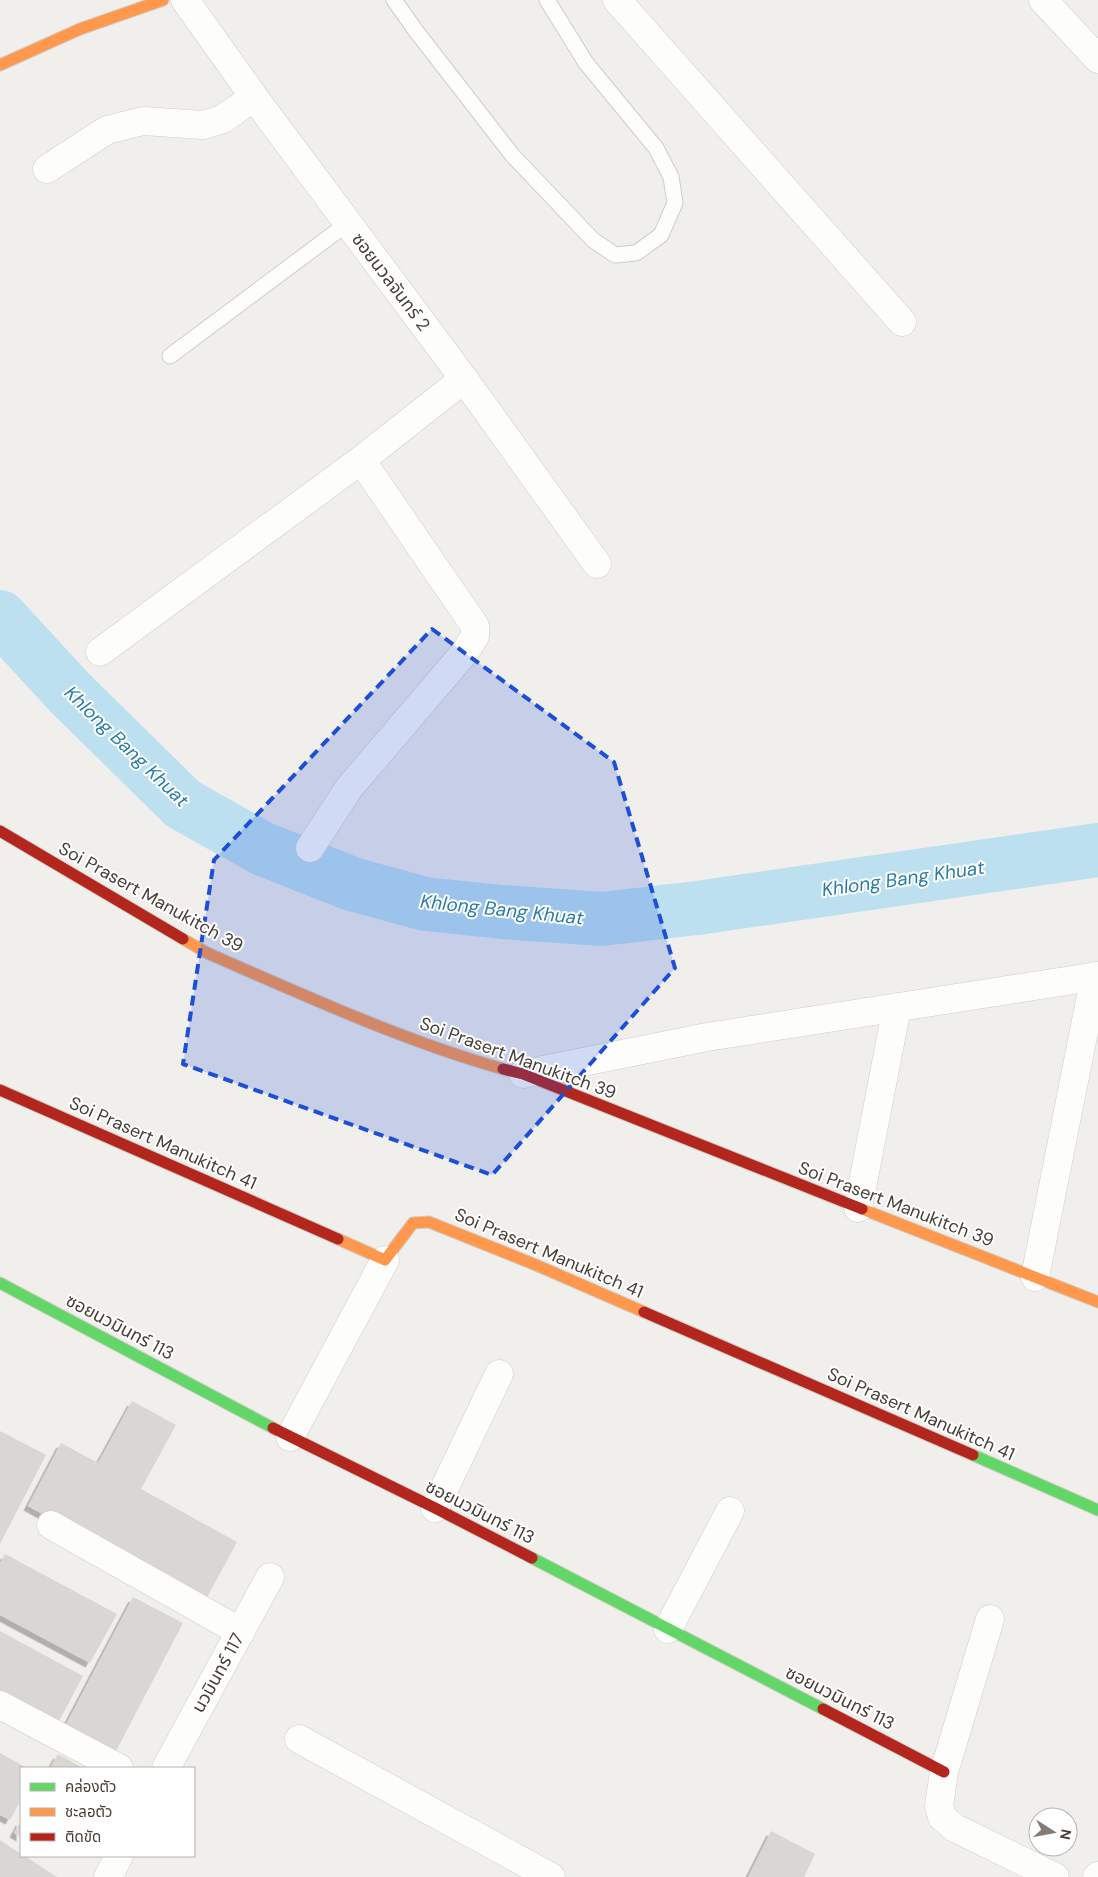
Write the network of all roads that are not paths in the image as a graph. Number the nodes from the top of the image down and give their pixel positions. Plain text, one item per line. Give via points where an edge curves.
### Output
1 (164, 0) edge
2 (185, 0) edge
3 (394, 0) edge
4 (547, 0) edge
5 (617, 0) edge
6 (1043, 0) edge
7 (1098, 60) edge
8 (0, 65) edge
9 (254, 97) junction
10 (47, 169) dead end
11 (348, 223) junction
12 (902, 322) dead end
13 (170, 356) dead end
14 (464, 379) junction
15 (361, 460) junction
16 (597, 564) dead end
17 (100, 652) dead end
18 (0, 831) edge
19 (310, 848) dead end
20 (1096, 976) edge
21 (897, 1007) junction
22 (523, 1074) junction
23 (0, 1090) edge
24 (858, 1208) junction
25 (385, 1260) junction
26 (1035, 1277) junction
27 (0, 1283) edge
28 (1098, 1302) edge
29 (499, 1374) dead end
30 (290, 1437) junction
31 (435, 1508) junction
32 (1098, 1510) edge
33 (730, 1511) dead end
34 (51, 1525) dead end
35 (270, 1577) dead end
36 (990, 1619) dead end
37 (668, 1629) junction
38 (241, 1632) junction
39 (0, 1705) edge
40 (299, 1739) dead end
41 (117, 1767) edge
42 (167, 1767) edge
43 (944, 1772) junction
44 (118, 1857) edge
45 (515, 1868) edge
46 (108, 1877) edge
47 (551, 1877) edge
48 (1055, 1877) edge

1 - 8 street via 120,13
2 - 9 street, ซอยนวลจันทร์ 2
3 - 4 lane via 514,156 593,240 615,254 636,253 661,235 675,203 671,177 656,148 586,63
5 - 12 street
6 - 7 street
9 - 10 street via 223,119 203,125 143,121 107,130
9 - 11 street, ซอยนวลจันทร์ 2
11 - 13 lane
11 - 14 street, ซอยนวลจันทร์ 2
14 - 15 street
14 - 16 street, ซอยนวลจันทร์ 2
15 - 17 street
15 - 19 street via 475,626 475,636 465,652 349,788
18 - 22 street, Soi Prasert Manukitch 39 via 207,954 371,1024 462,1057
20 - 21 street
20 - 26 street
21 - 22 street via 707,1037
21 - 24 street
22 - 24 street, Soi Prasert Manukitch 39
23 - 25 street, Soi Prasert Manukitch 41
24 - 26 street, Soi Prasert Manukitch 39
25 - 30 street
25 - 32 street, Soi Prasert Manukitch 41 via 413,1223 429,1222 444,1227
26 - 28 street, Soi Prasert Manukitch 39
27 - 30 street, ซอยนวมินทร์ 113
29 - 31 street
30 - 31 street, ซอยนวมินทร์ 113
31 - 37 street, ซอยนวมินทร์ 113
33 - 37 street
34 - 38 street
35 - 38 street, นวมินทร์ 117
36 - 43 street
37 - 43 street, ซอยนวมินทร์ 113
38 - 42 street, นวมินทร์ 117
39 - 41 street
40 - 45 street
43 - 48 street via 939,1806 942,1817 955,1828
44 - 46 street
45 - 47 street

